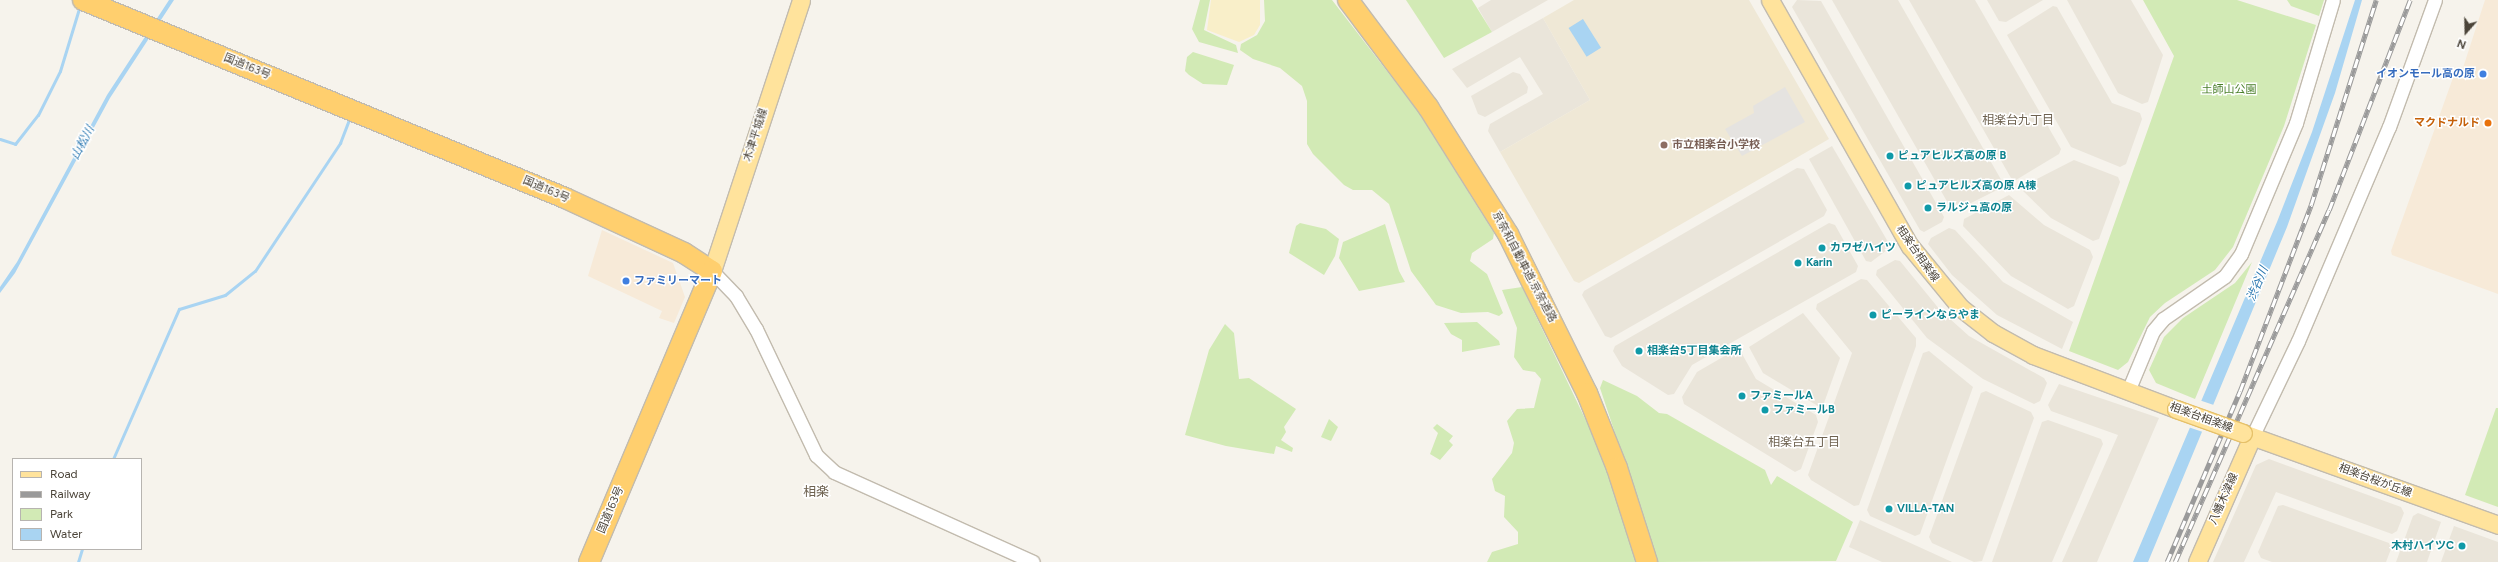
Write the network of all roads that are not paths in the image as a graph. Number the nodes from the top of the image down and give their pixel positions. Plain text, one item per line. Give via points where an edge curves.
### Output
1 (83, 0) edge
2 (801, 0) edge
3 (1348, 0) edge
4 (1770, 0) edge
5 (2333, 0) edge
6 (2435, 0) edge
7 (712, 270) junction
8 (2128, 391) junction
9 (2248, 435) junction
10 (2498, 524) edge
11 (589, 562) edge
12 (1033, 562) edge
13 (1647, 562) edge
14 (2197, 562) edge

1 - 7 highway, 国道163号 via 565,198 684,253
2 - 7 main road, 木津平城線
3 - 13 highway, 京奈和自動車道;京奈道路 via 1428,107 1508,234 1587,392 1617,468
4 - 8 main road, 相楽台相楽線 via 1884,204 1933,279 1961,308 2008,342 2058,367
5 - 8 street via 2296,123 2241,254 2225,276 2163,319 2153,330
6 - 9 street via 2388,127 2298,341
7 - 11 highway, 国道163号
7 - 12 street via 736,296 756,329 816,455 834,472
8 - 9 main road, 相楽台相楽線, bridge
9 - 10 main road, 相楽台桜が丘線
9 - 14 main road, 八幡木津線

